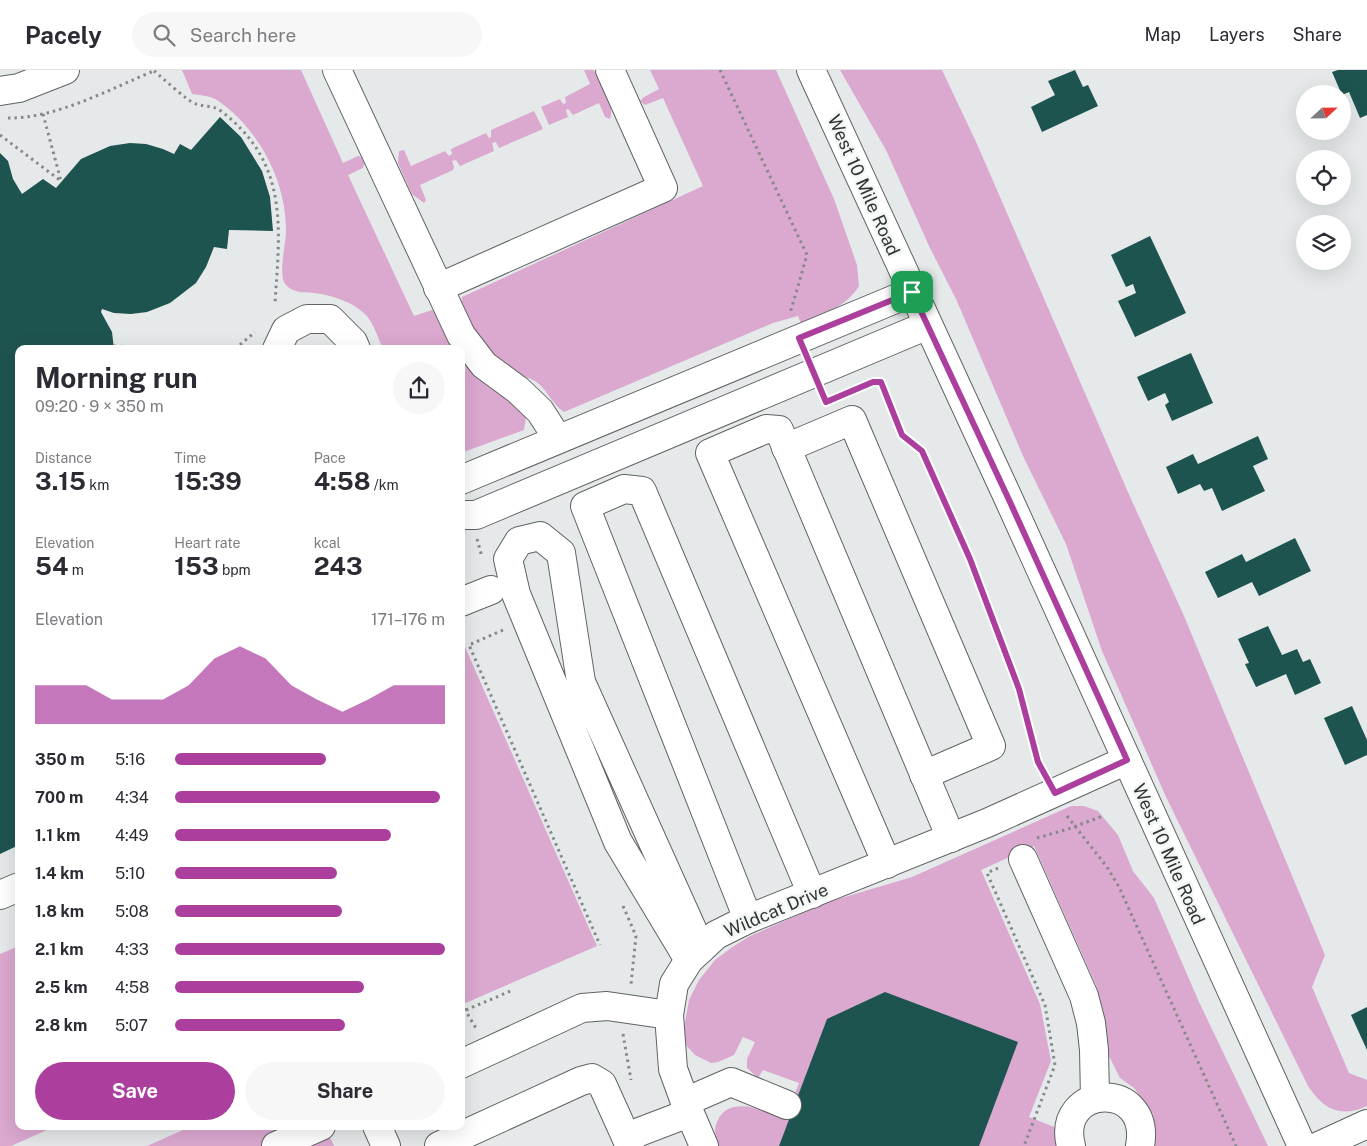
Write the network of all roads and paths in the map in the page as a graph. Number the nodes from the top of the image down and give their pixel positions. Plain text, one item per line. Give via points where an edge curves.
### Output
1 (65, 70) edge
2 (155, 70) edge
3 (337, 70) edge
4 (610, 70) edge
5 (720, 70) edge
6 (811, 70) edge
7 (0, 91) edge
8 (43, 114) junction
9 (0, 118) edge
10 (0, 135) edge
11 (438, 288) junction
12 (912, 292) junction
13 (275, 303) dead end
14 (928, 325) junction
15 (799, 338) junction
16 (279, 345) edge
17 (354, 345) edge
18 (842, 396) dead end
19 (558, 439) junction
20 (786, 448) junction
21 (465, 478) edge
22 (469, 524) edge
23 (491, 590) junction
24 (465, 600) edge
25 (1127, 760) junction
26 (924, 774) junction
27 (1055, 793) junction
28 (1103, 816) dead end
29 (1076, 826) junction
30 (951, 838) junction
31 (1011, 858) junction
32 (887, 864) junction
33 (15, 889) edge
34 (812, 894) junction
35 (0, 895) edge
36 (621, 900) dead end
37 (748, 919) junction
38 (600, 945) dead end
39 (695, 955) junction
40 (513, 990) dead end
41 (626, 1009) junction
42 (466, 1010) dead end
43 (669, 1016) junction
44 (465, 1062) edge
45 (632, 1086) dead end
46 (1095, 1098) junction
47 (787, 1105) dead end
48 (687, 1108) junction
49 (1367, 1124) edge
50 (312, 1130) edge
51 (379, 1130) edge
52 (628, 1142) edge
53 (276, 1146) edge
54 (386, 1146) edge
55 (439, 1146) edge
56 (704, 1146) edge
57 (1024, 1146) edge
58 (1071, 1146) edge
59 (1140, 1146) edge
60 (1236, 1146) edge
61 (1302, 1146) edge
62 (1319, 1146) edge

1 - 7 main road via 19,88
2 - 8 path
2 - 13 path via 196,104 214,107 224,114 260,154 279,215
3 - 11 main road
4 - 11 main road via 663,188
5 - 15 path via 807,256 791,310
6 - 12 main road, West 10 Mile Road
8 - 9 path
8 - 10 path via 61,181
11 - 19 main road via 461,335 484,365 540,411
12 - 14 main road, West 10 Mile Road
12 - 15 main road
14 - 22 main road via 476,515
14 - 25 main road, West 10 Mile Road
15 - 19 main road
16 - 17 main road via 286,330 307,319 322,319 330,320
18 - 27 path via 873,382 881,382 902,435 922,451 973,568 1019,689 1038,762
19 - 21 main road
20 - 26 main road
20 - 26 main road via 852,420 980,719 991,746
20 - 32 main road via 779,430 766,429 710,453
22 - 23 path
23 - 24 main road
23 - 38 path via 506,629 469,646
25 - 27 main road, Wildcat Drive
25 - 61 main road, West 10 Mile Road
26 - 30 main road
27 - 29 path
27 - 30 main road, Wildcat Drive
28 - 29 path
29 - 31 path
29 - 60 path via 1119,887
30 - 32 main road, Wildcat Drive
31 - 46 main road via 1084,996 1094,1050
31 - 57 path via 987,873 1045,1005 1055,1064
32 - 34 main road, Wildcat Drive
33 - 35 main road
34 - 37 main road, Wildcat Drive
34 - 37 main road via 642,491 624,489 585,506
36 - 41 path via 636,936
37 - 39 main road, Wildcat Drive via 716,936
39 - 39 main road via 581,682 561,553 540,536 519,542 508,559 520,603 618,842
39 - 43 main road, Wildcat Drive via 674,984
40 - 42 path
41 - 43 main road
41 - 44 main road via 607,1006 582,1008
41 - 45 path via 622,1022
43 - 48 main road, Wildcat Drive via 674,1069
46 - 58 main road via 1075,1113 1070,1124
46 - 59 main road via 1118,1099 1136,1112 1141,1123
47 - 48 main road via 731,1082
48 - 52 main road
48 - 56 main road, Wildcat Drive
49 - 62 main road
50 - 53 main road
51 - 54 main road
52 - 55 main road via 602,1084 592,1078

